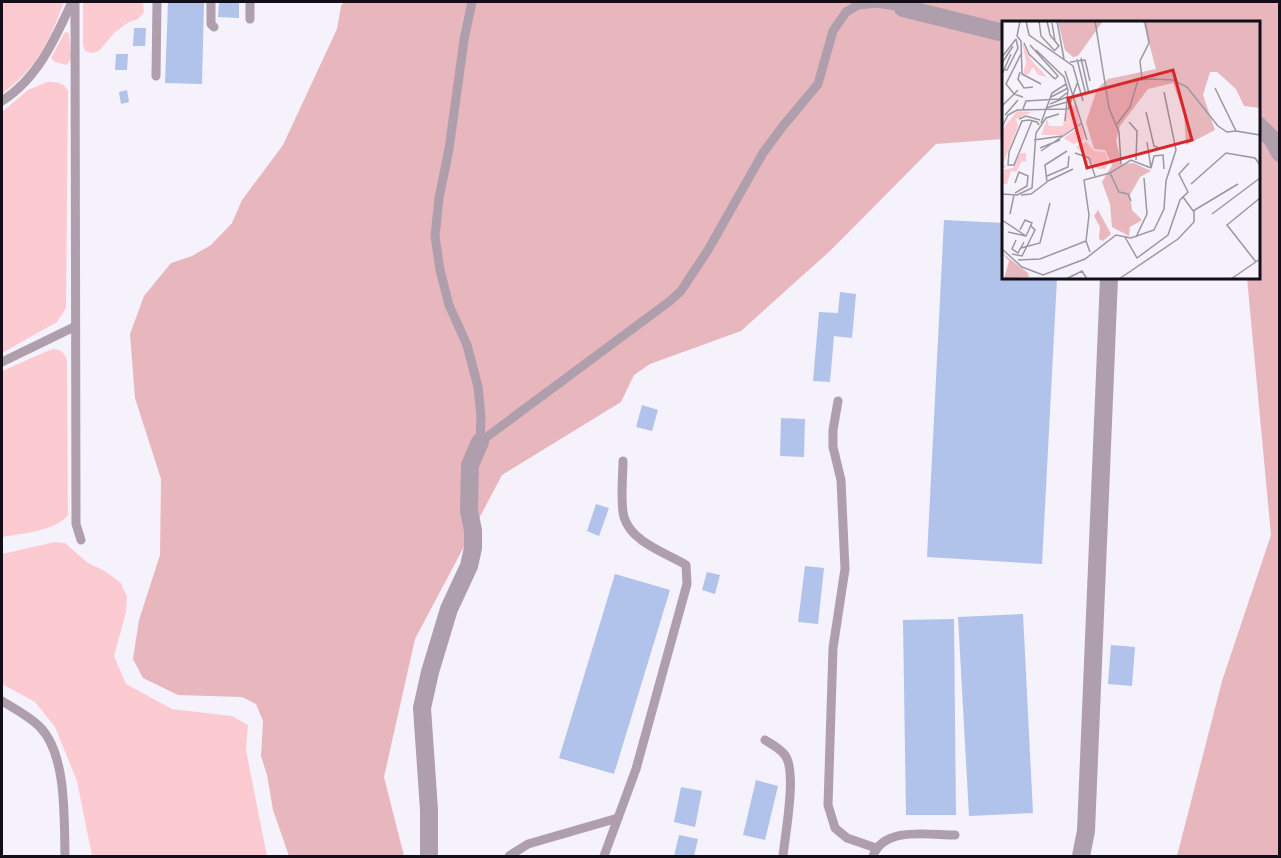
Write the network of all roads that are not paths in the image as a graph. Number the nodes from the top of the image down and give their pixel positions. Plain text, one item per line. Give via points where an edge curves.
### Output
1 (74, 2) edge
2 (157, 2) edge
3 (212, 2) edge
4 (250, 2) edge
5 (472, 2) edge
6 (903, 5) edge
7 (250, 19) dead end
8 (214, 27) dead end
9 (1002, 32) edge
10 (156, 76) dead end
11 (2, 101) edge
12 (1260, 127) edge
13 (1280, 153) edge
14 (1108, 279) edge
15 (74, 327) junction
16 (2, 362) edge
17 (838, 401) dead end
18 (480, 442) junction
19 (622, 461) dead end
20 (81, 540) dead end
21 (2, 701) edge
22 (765, 740) dead end
23 (618, 818) junction
24 (955, 835) dead end
25 (874, 852) edge
26 (65, 856) edge
27 (429, 856) edge
28 (509, 856) edge
29 (604, 856) edge
30 (783, 856) edge
31 (1081, 856) edge

1 - 11 lane via 43,60
1 - 15 lane
2 - 10 lane
3 - 8 lane
4 - 7 lane
5 - 18 lane via 435,236 449,305 478,387
6 - 9 street
6 - 18 lane via 858,5 846,12 833,31 818,84 763,153 681,291
12 - 13 street
14 - 31 street via 1086,831
15 - 16 lane
15 - 20 lane via 76,524
17 - 25 lane via 832,447 841,480 845,569 832,648 828,805 835,828
18 - 27 street via 470,465 473,539 469,566 443,629 422,708
19 - 23 lane via 624,516 629,528 643,541 686,565 687,584 636,769
21 - 26 lane via 24,713 53,744 63,798
22 - 30 lane via 788,759 792,781
23 - 28 lane via 528,844
23 - 29 lane
24 - 25 lane via 908,834 890,838

